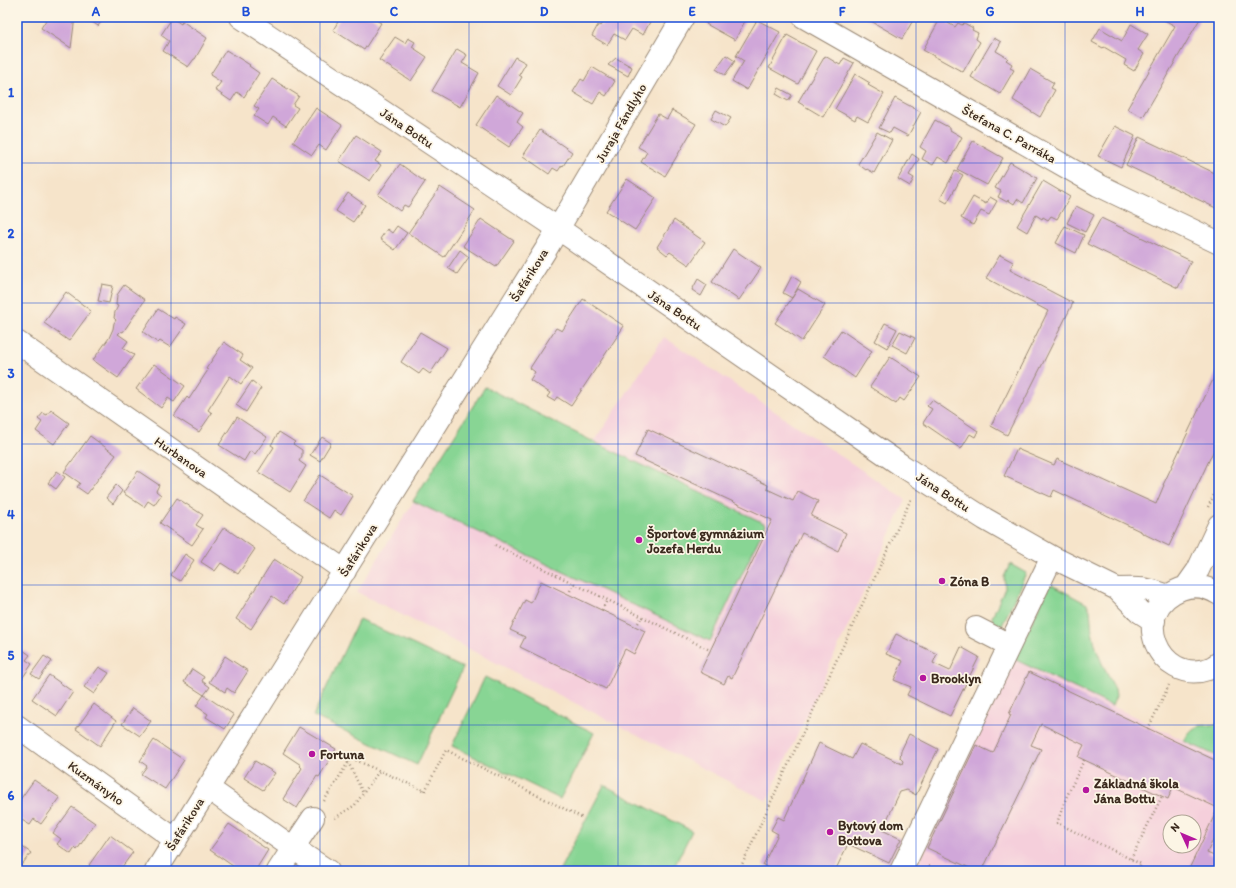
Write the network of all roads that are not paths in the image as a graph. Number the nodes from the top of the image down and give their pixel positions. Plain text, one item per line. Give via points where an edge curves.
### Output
1 (241, 17) edge
2 (684, 17) edge
3 (804, 17) edge
4 (559, 229) junction
5 (1219, 243) edge
6 (17, 342) edge
7 (1219, 525) edge
8 (1052, 557) junction
9 (344, 571) junction
10 (1117, 589) junction
11 (1177, 591) junction
12 (1219, 594) edge
13 (1154, 621) junction
14 (976, 628) dead end
15 (1009, 645) junction
16 (1219, 663) edge
17 (17, 726) edge
18 (208, 788) junction
19 (314, 818) road end
20 (176, 840) junction
21 (293, 848) junction
22 (156, 871) edge
23 (278, 871) edge
24 (328, 871) edge
25 (901, 871) edge

1 - 4 street, Jána Bottu
2 - 4 street, Juraja Fándlyho
3 - 5 street, Štefana C. Parráka via 1098,185
4 - 8 street, Jána Bottu via 901,465 985,519
4 - 9 street, Šafárikova
6 - 9 street, Hurbanova
7 - 11 street via 1198,570
8 - 10 street, Jána Bottu
8 - 15 street
9 - 18 street, Šafárikova
10 - 11 street, Jána Bottu
10 - 13 street, Jána Bottu via 1140,612
11 - 12 street, Jána Bottu via 1200,586
11 - 13 street via 1163,601
13 - 16 street via 1153,639 1168,661 1179,668 1194,671 1208,669
14 - 15 street
15 - 25 street
17 - 20 street, Kuzmányho
18 - 20 street, Šafárikova
18 - 21 street via 261,821
19 - 21 street
20 - 22 street, Šafárikova
21 - 23 street
21 - 24 street

